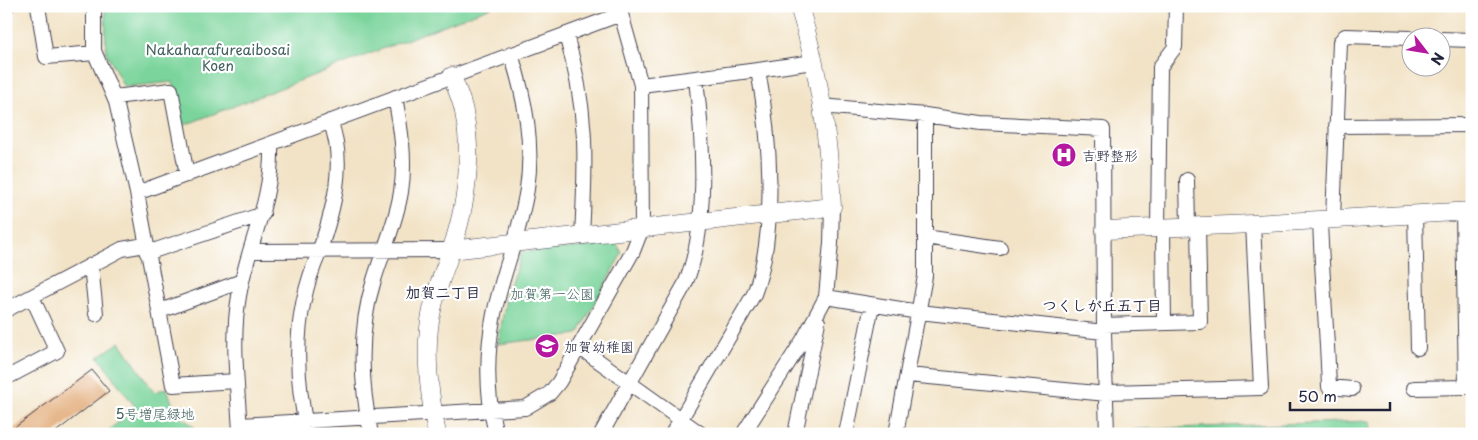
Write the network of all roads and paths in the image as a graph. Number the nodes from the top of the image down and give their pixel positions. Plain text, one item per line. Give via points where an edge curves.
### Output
1 (38, 6) edge
2 (94, 6) edge
3 (799, 6) edge
4 (1176, 6) edge
5 (566, 34) junction
6 (1400, 38) edge
7 (1450, 39) edge
8 (1472, 40) edge
9 (95, 53) junction
10 (511, 54) junction
11 (813, 62) junction
12 (758, 70) junction
13 (452, 76) junction
14 (696, 79) junction
15 (641, 85) junction
16 (115, 97) junction
17 (395, 98) junction
18 (821, 106) junction
19 (926, 115) junction
20 (330, 121) junction
21 (1472, 125) edge
22 (1336, 126) junction
23 (271, 144) junction
24 (187, 175) junction
25 (1187, 180) dead end
26 (137, 193) junction
27 (832, 207) junction
28 (1467, 211) edge
29 (263, 214) junction
30 (1415, 214) junction
31 (768, 215) junction
32 (1327, 220) junction
33 (700, 224) junction
34 (1253, 224) junction
35 (1193, 226) junction
36 (1161, 227) junction
37 (642, 228) junction
38 (1105, 230) junction
39 (582, 236) junction
40 (925, 237) junction
41 (516, 242) junction
42 (1000, 248) dead end
43 (146, 249) junction
44 (451, 250) junction
45 (251, 251) junction
46 (384, 251) junction
47 (319, 252) junction
48 (91, 265) junction
49 (242, 281) junction
50 (32, 297) junction
51 (826, 297) junction
52 (872, 305) junction
53 (6, 310) edge
54 (160, 311) junction
55 (820, 311) junction
56 (919, 312) junction
57 (96, 314) dead end
58 (1164, 323) junction
59 (1104, 329) junction
60 (580, 347) junction
61 (1418, 348) dead end
62 (908, 375) junction
63 (6, 378) edge
64 (236, 381) junction
65 (630, 382) junction
66 (1414, 388) dead end
67 (1352, 389) dead end
68 (1107, 393) junction
69 (490, 411) junction
70 (433, 415) junction
71 (368, 417) junction
72 (680, 419) junction
73 (306, 428) edge
74 (240, 429) edge
75 (371, 434) edge
76 (437, 434) edge
77 (496, 434) edge
78 (601, 434) edge
79 (672, 434) edge
80 (701, 434) edge
81 (743, 434) edge
82 (795, 434) edge
83 (846, 434) edge
84 (896, 434) edge
85 (1107, 434) edge

1 - 9 street via 46,56
2 - 9 street
3 - 11 street
4 - 36 street via 1175,47 1160,68
5 - 10 street
5 - 15 street via 621,14
5 - 39 street via 584,118
6 - 22 street via 1345,36 1340,42
7 - 8 street
9 - 16 street
10 - 13 street
10 - 41 street via 524,100 529,163
11 - 12 street
11 - 18 street
12 - 14 street
12 - 31 street via 769,139
13 - 17 street
13 - 44 street via 464,111 468,162 464,201
14 - 15 street
14 - 33 street via 701,143
15 - 37 street
16 - 24 street via 171,90
16 - 26 street
17 - 20 street
17 - 46 street via 401,128 401,191
18 - 19 street
18 - 27 street
19 - 38 street via 981,124 1103,129
19 - 40 street
20 - 23 street
20 - 47 street via 335,134 337,171 330,215
21 - 22 street
22 - 32 street
23 - 24 street
23 - 29 street via 272,166
24 - 26 street
25 - 35 street
26 - 43 street
27 - 31 street
27 - 51 street
28 - 30 street
28 - 66 street via 1466,387
29 - 43 street
29 - 45 street
30 - 32 street
30 - 61 street
31 - 33 street
31 - 72 street via 767,250 754,294
32 - 34 street
32 - 67 street via 1323,309 1329,387
33 - 37 street
33 - 65 street via 698,248 685,284
34 - 35 street
34 - 68 street via 1262,388
35 - 36 street
35 - 58 street via 1200,322
36 - 38 street
36 - 58 street
37 - 39 street
37 - 60 street via 633,251
38 - 59 street
39 - 41 street
40 - 42 street
40 - 56 street via 925,276
41 - 44 street
41 - 69 street via 490,338 487,374
43 - 48 street via 122,249
43 - 54 street
44 - 46 street
44 - 70 street via 429,327 427,355
45 - 47 street
45 - 49 street
46 - 47 street
46 - 71 street via 363,332 363,391
47 - 73 street via 304,294 297,341 296,363
48 - 50 street
48 - 57 street
49 - 54 street
49 - 64 street via 235,324
50 - 53 street
50 - 63 street via 57,351
51 - 52 street
51 - 55 street
52 - 56 street
52 - 83 street
54 - 64 street via 173,384
55 - 81 street
55 - 82 street
56 - 59 street
56 - 62 street
58 - 59 street
59 - 68 street
60 - 65 street
60 - 69 street via 550,393 526,408
62 - 68 street
62 - 84 street
64 - 74 street
65 - 72 street
65 - 78 street
68 - 85 street
69 - 70 street
69 - 77 street
70 - 71 street
70 - 76 street
71 - 73 street
71 - 75 street
72 - 79 street
72 - 80 street
73 - 74 street

